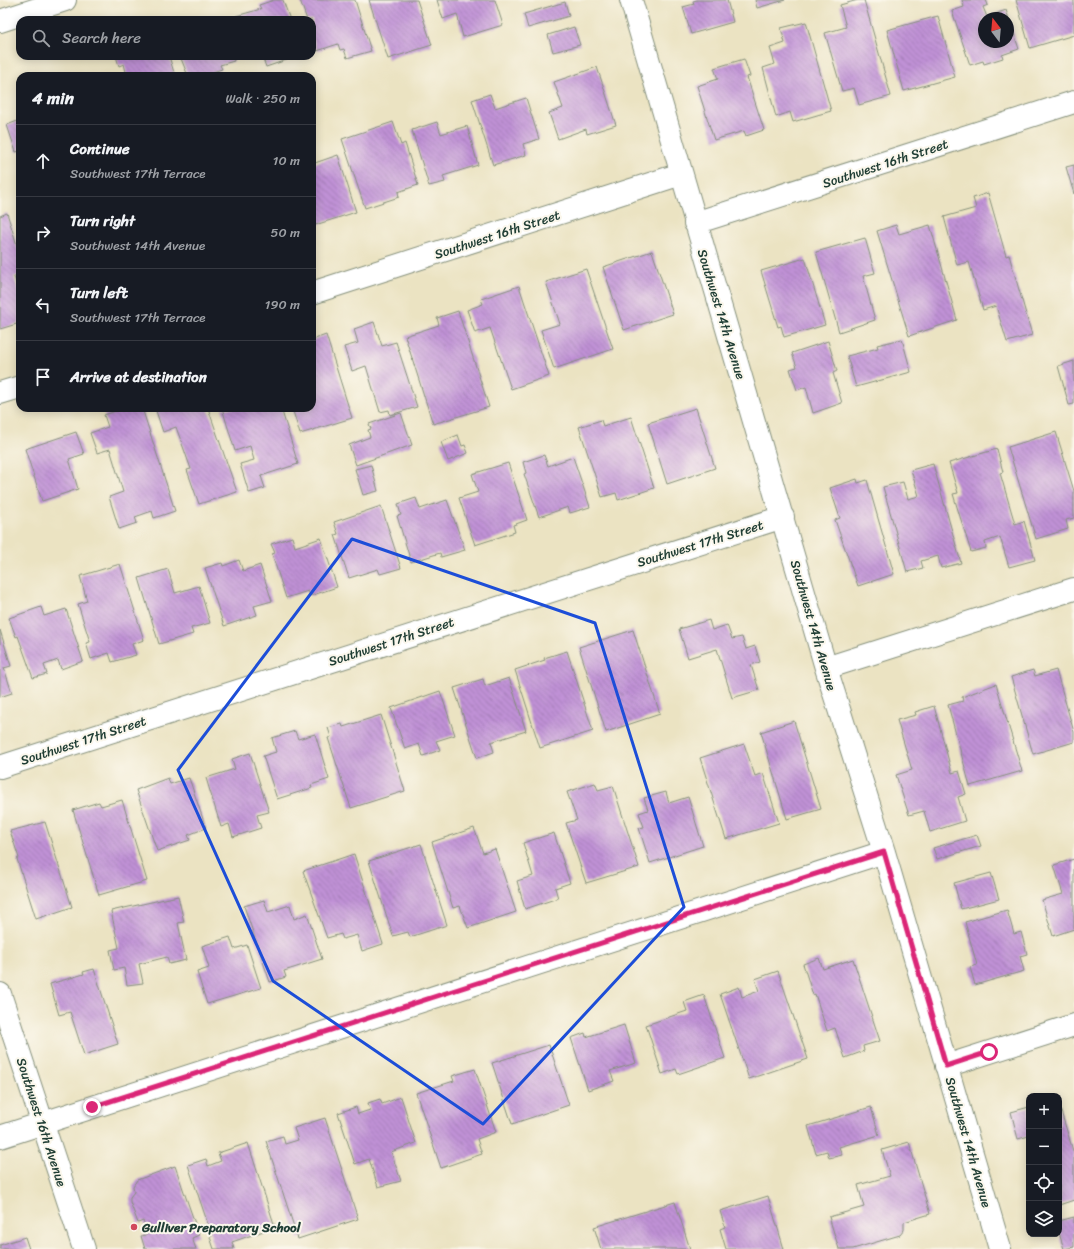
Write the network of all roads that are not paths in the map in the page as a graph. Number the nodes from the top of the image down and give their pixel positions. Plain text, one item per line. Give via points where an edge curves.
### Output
1 (65, 0) edge
2 (631, 0) edge
3 (0, 21) edge
4 (1074, 102) edge
5 (681, 174) junction
6 (695, 223) junction
7 (316, 292) edge
8 (16, 388) edge
9 (0, 394) edge
10 (783, 517) junction
11 (1074, 589) edge
12 (826, 668) junction
13 (0, 767) edge
14 (884, 852) junction
15 (0, 994) edge
16 (1074, 1025) edge
17 (946, 1066) junction
18 (42, 1123) junction
19 (0, 1137) edge
20 (84, 1249) edge
21 (1000, 1249) edge

1 - 3 street
2 - 5 street, Southwest 14th Avenue
4 - 6 street, Southwest 16th Street
5 - 6 street, Southwest 14th Avenue
5 - 7 street, Southwest 16th Street
6 - 10 street, Southwest 14th Avenue
8 - 9 street
10 - 12 street, Southwest 14th Avenue
10 - 13 street, Southwest 17th Street
11 - 12 street
12 - 14 street, Southwest 14th Avenue
14 - 17 street, Southwest 14th Avenue
14 - 18 street
15 - 18 street, Southwest 16th Avenue
16 - 17 street
17 - 21 street, Southwest 14th Avenue
18 - 19 street
18 - 20 street, Southwest 16th Avenue

